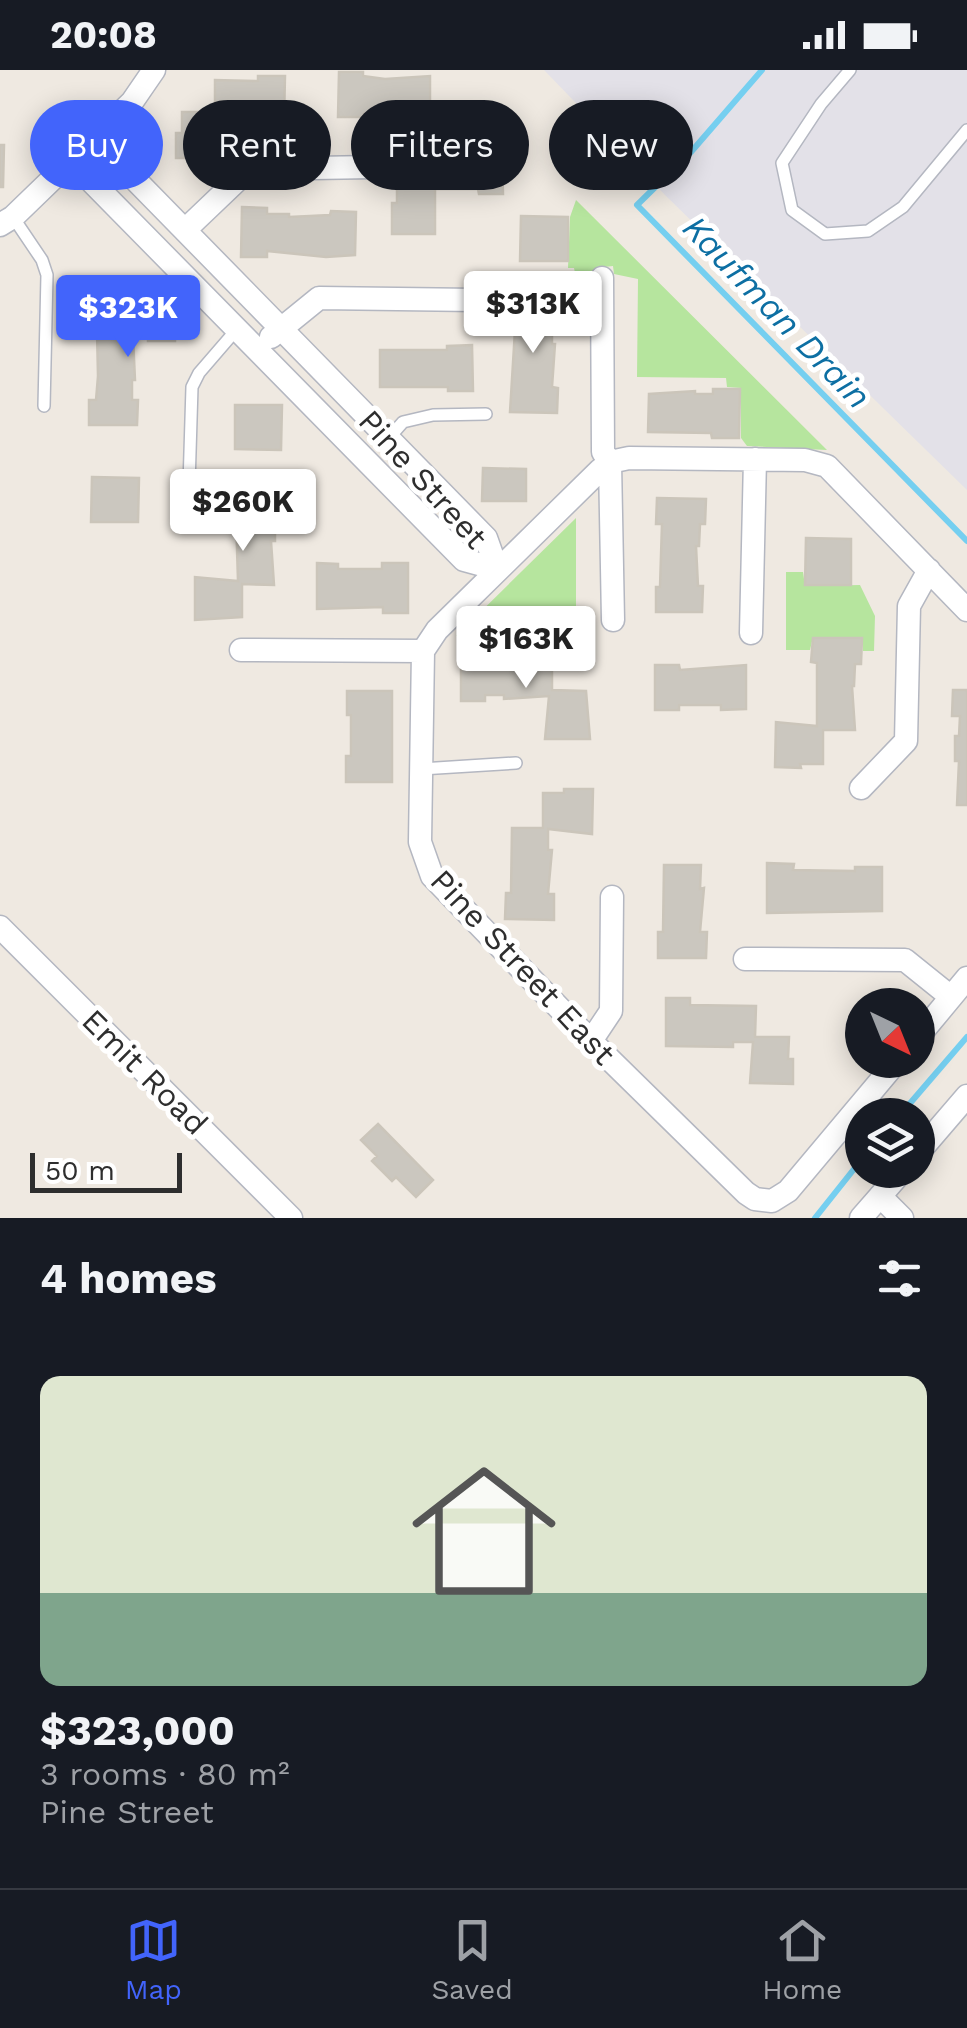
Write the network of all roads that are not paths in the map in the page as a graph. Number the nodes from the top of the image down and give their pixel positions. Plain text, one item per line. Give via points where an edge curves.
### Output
1 (154, 70) edge
2 (850, 70) edge
3 (133, 100) edge
4 (967, 130) edge
5 (351, 167) edge
6 (40, 190) edge
7 (100, 190) edge
8 (146, 190) edge
9 (7, 221) edge
10 (185, 230) junction
11 (210, 256) junction
12 (602, 278) dead end
13 (187, 279) junction
14 (476, 300) dead end
15 (280, 328) junction
16 (237, 330) junction
17 (258, 350) junction
18 (44, 406) dead end
19 (486, 414) dead end
20 (388, 439) junction
21 (755, 459) junction
22 (409, 460) junction
23 (610, 462) junction
24 (386, 480) junction
25 (188, 518) dead end
26 (497, 570) junction
27 (929, 570) junction
28 (967, 610) edge
29 (612, 620) dead end
30 (751, 632) dead end
31 (241, 650) dead end
32 (423, 652) junction
33 (516, 763) dead end
34 (420, 769) junction
35 (861, 788) dead end
36 (612, 897) dead end
37 (0, 926) edge
38 (745, 960) dead end
39 (967, 978) edge
40 (951, 998) junction
41 (935, 1017) edge
42 (592, 1041) junction
43 (883, 1078) edge
44 (967, 1096) edge
45 (935, 1133) edge
46 (887, 1188) edge
47 (880, 1196) junction
48 (291, 1218) edge
49 (861, 1218) edge
50 (902, 1218) edge

1 - 3 street
2 - 4 lane via 782,163 792,210 825,234 868,231 903,207
5 - 10 street via 249,169
6 - 9 street
7 - 13 street, Pine Street
8 - 10 street, Pine Street
9 - 18 lane via 47,275
10 - 11 street, Pine Street
11 - 13 street
11 - 15 street, Pine Street
12 - 23 street via 603,452
13 - 16 street, Pine Street
14 - 15 street via 319,298
15 - 17 street
15 - 20 street, Pine Street
16 - 17 street, Pine Street
16 - 25 lane via 192,387
17 - 24 street, Pine Street
19 - 20 lane via 403,422
20 - 22 street, Pine Street
21 - 23 street
21 - 27 street via 827,466
21 - 30 street
22 - 24 street
22 - 26 street, Pine Street via 486,538
23 - 26 street
23 - 29 street
24 - 26 street, Pine Street via 464,560
26 - 32 street
27 - 28 street
27 - 35 street via 910,606 906,741
31 - 32 street
32 - 34 street, Pine Street East
33 - 34 lane
34 - 42 street, Pine Street East via 420,842 432,876
36 - 42 street via 610,1011
37 - 48 street, Emit Road
38 - 40 street via 905,960
39 - 40 street
40 - 41 street
42 - 43 street, Pine Street East via 755,1199 772,1201 788,1191
44 - 45 street
46 - 47 street
47 - 49 street
47 - 50 street

